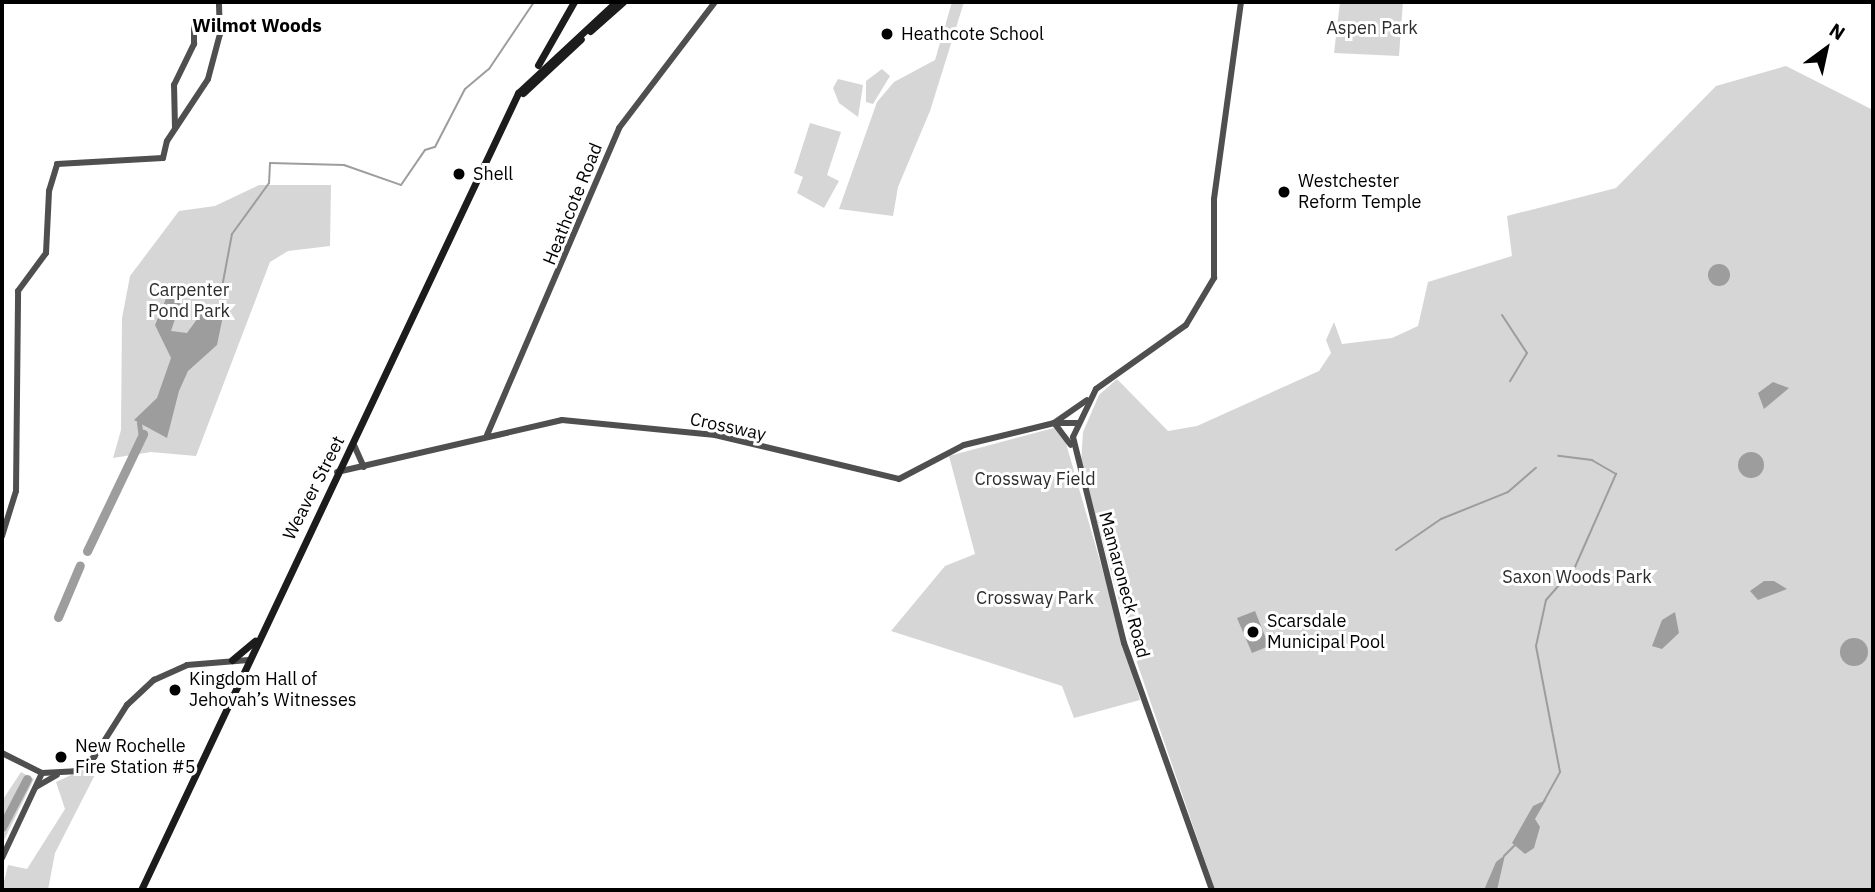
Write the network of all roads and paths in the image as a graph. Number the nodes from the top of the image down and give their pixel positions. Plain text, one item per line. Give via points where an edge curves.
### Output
1 (219, 2) edge
2 (574, 2) edge
3 (603, 2) edge
4 (616, 2) edge
5 (623, 2) edge
6 (715, 2) edge
7 (1241, 2) edge
8 (608, 12) junction
9 (218, 18) junction
10 (530, 76) junction
11 (515, 101) junction
12 (175, 130) junction
13 (1089, 398) junction
14 (1054, 423) junction
15 (1077, 423) junction
16 (487, 435) junction
17 (354, 445) junction
18 (1075, 458) junction
19 (364, 467) junction
20 (337, 472) junction
21 (2, 536) edge
22 (260, 635) junction
23 (232, 660) junction
24 (249, 660) junction
25 (2, 752) edge
26 (24, 766) junction
27 (42, 773) junction
28 (58, 774) junction
29 (35, 786) junction
30 (2, 858) edge
31 (141, 890) edge
32 (1212, 890) edge

1 - 9 street
2 - 10 main road
3 - 8 main road
4 - 8 main road, Weaver Street
5 - 8 main road, Weaver Street
6 - 16 street, Heathcote Road via 619,128
7 - 13 street, Mamaroneck Road via 1214,199 1214,278 1186,325 1113,373
8 - 10 main road, Weaver Street
8 - 11 main road, Weaver Street
9 - 12 street via 206,87
9 - 12 street via 194,25 193,48 174,85
10 - 11 main road, Weaver Street
11 - 17 main road, Weaver Street via 445,237
12 - 21 street via 163,158 60,160 49,191 47,247 18,291 16,491
13 - 14 street
13 - 15 street, Mamaroneck Road
14 - 15 street, Crossway
14 - 16 street, Crossway via 964,445 905,477 885,480 675,430 562,421
14 - 18 street via 1067,433
15 - 18 street, Mamaroneck Road
16 - 19 street, Crossway
17 - 19 street
17 - 20 main road, Weaver Street
18 - 32 street, Mamaroneck Road via 1124,643
19 - 20 street, Crossway
20 - 22 main road, Weaver Street
22 - 23 main road
22 - 24 main road, Weaver Street
23 - 24 street
23 - 28 street via 187,665 154,680 127,705 94,757
24 - 31 main road, Weaver Street
25 - 26 street
26 - 27 street
26 - 29 street
27 - 28 street
27 - 29 street
28 - 29 street
29 - 30 street

